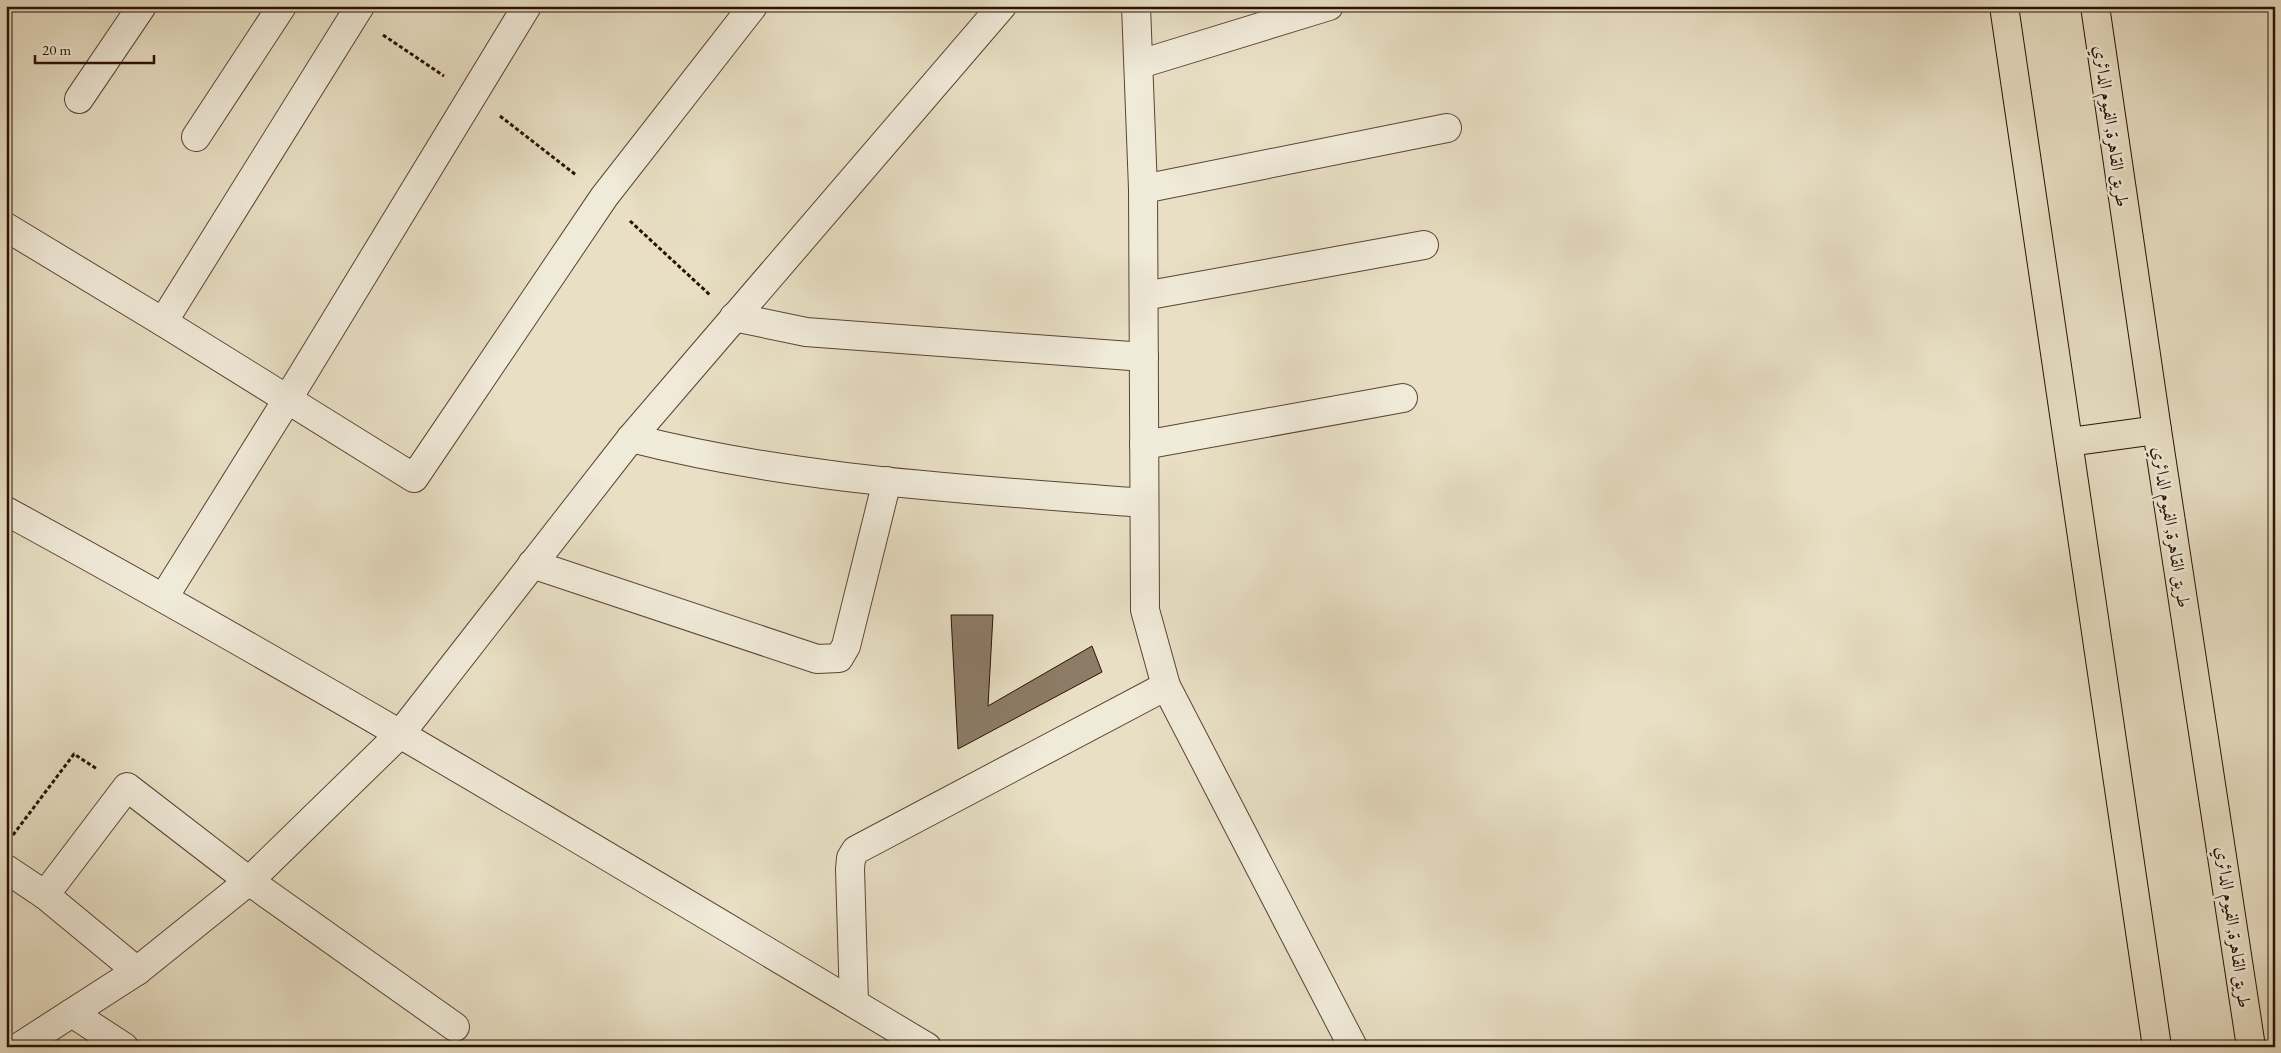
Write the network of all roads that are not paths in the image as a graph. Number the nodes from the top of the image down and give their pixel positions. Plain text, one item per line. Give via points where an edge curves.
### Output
1 (142, 6) edge
2 (282, 6) edge
3 (527, 6) edge
4 (753, 6) edge
5 (1002, 6) edge
6 (1136, 6) edge
7 (1329, 6) edge
8 (2004, 6) edge
9 (2095, 6) edge
10 (351, 10) edge
11 (1140, 64) junction
12 (80, 99) dead end
13 (1448, 128) dead end
14 (196, 137) dead end
15 (1144, 189) junction
16 (6, 227) edge
17 (1424, 245) dead end
18 (1144, 296) junction
19 (734, 317) junction
20 (163, 322) junction
21 (1144, 357) junction
22 (1403, 398) dead end
23 (287, 400) junction
24 (2157, 430) junction
25 (631, 438) junction
26 (2069, 442) junction
27 (1144, 445) junction
28 (887, 481) junction
29 (1143, 503) junction
30 (6, 511) edge
31 (532, 564) junction
32 (164, 597) junction
33 (1166, 686) junction
34 (401, 733) junction
35 (6, 869) edge
36 (248, 881) junction
37 (45, 895) junction
38 (137, 971) junction
39 (854, 1003) junction
40 (72, 1013) junction
41 (455, 1027) dead end
42 (19, 1047) edge
43 (124, 1047) edge
44 (927, 1047) edge
45 (1353, 1047) edge
46 (2157, 1047) edge
47 (2251, 1047) edge

1 - 12 street
2 - 14 street
3 - 23 street
4 - 23 street via 604,197 414,478
5 - 19 street
6 - 11 street
7 - 11 street
8 - 26 highway
9 - 24 highway, طريق القاهرة, الفيوم الدائري
10 - 20 street
11 - 15 street
13 - 15 street
15 - 18 street
16 - 20 street
17 - 18 street
18 - 21 street
19 - 21 street via 806,332
19 - 25 street
20 - 23 street
21 - 27 street
22 - 27 street
23 - 32 street
24 - 26 highway
24 - 47 highway, طريق القاهرة, الفيوم الدائري
25 - 28 street via 686,453
25 - 31 street
26 - 46 highway
27 - 29 street
28 - 29 street
28 - 31 street via 846,646 839,658 817,659
29 - 33 street via 1144,610
30 - 32 street
31 - 34 street
32 - 34 street
33 - 39 street via 856,850 850,869
33 - 45 street
34 - 36 street
34 - 39 street
35 - 37 street
36 - 37 street via 127,787
36 - 38 street
36 - 41 street
37 - 38 street
38 - 40 street
39 - 44 street
40 - 42 street
40 - 43 street

